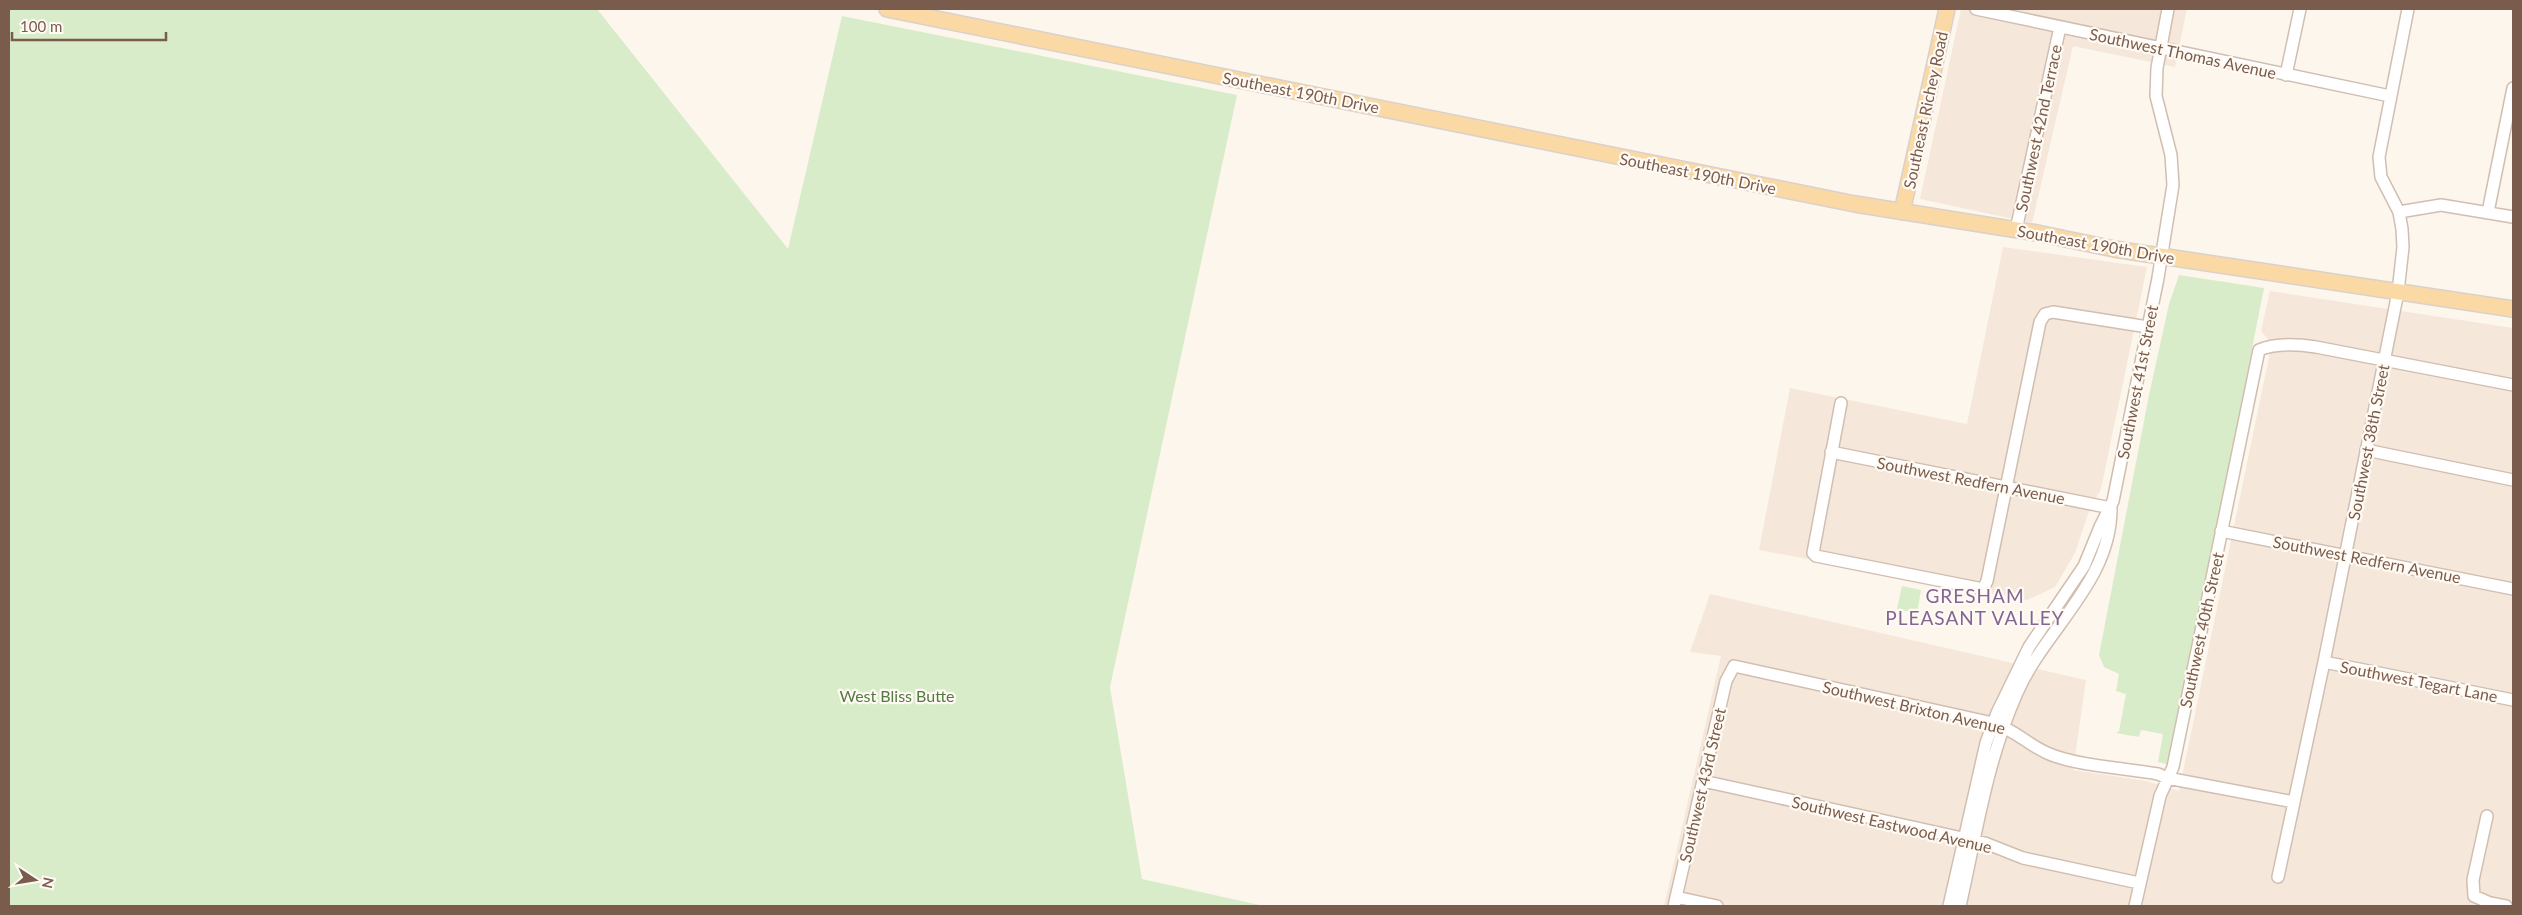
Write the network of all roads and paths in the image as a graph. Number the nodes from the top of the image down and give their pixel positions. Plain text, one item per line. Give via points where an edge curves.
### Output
1 (888, 9) edge
2 (1946, 9) edge
3 (1976, 9) edge
4 (2168, 9) edge
5 (2300, 9) edge
6 (2408, 9) edge
7 (2060, 27) junction
8 (2160, 48) junction
9 (2286, 75) junction
10 (2513, 88) edge
11 (2390, 96) junction
12 (1902, 212) junction
13 (2399, 212) junction
14 (2488, 212) junction
15 (2513, 217) edge
16 (2016, 230) junction
17 (2162, 256) junction
18 (2398, 292) junction
19 (2513, 309) edge
20 (2148, 327) junction
21 (2385, 360) junction
22 (2513, 386) edge
23 (1841, 403) dead end
24 (2366, 450) junction
25 (1831, 452) junction
26 (2513, 480) edge
27 (2007, 487) junction
28 (2111, 508) junction
29 (2221, 531) junction
30 (2346, 555) junction
31 (2513, 589) edge
32 (2324, 662) junction
33 (1734, 666) joint
34 (2513, 700) edge
35 (1998, 725) junction
36 (2167, 778) junction
37 (1703, 781) junction
38 (2294, 802) junction
39 (2487, 816) dead end
40 (1969, 841) junction
41 (2278, 877) dead end
42 (2140, 884) junction
43 (1675, 902) edge
44 (1716, 906) edge
45 (1949, 906) edge
46 (1960, 906) edge
47 (2135, 906) edge
48 (2506, 906) edge

1 - 12 main road, Southeast 190th Drive
2 - 12 main road, Southeast Richey Road
3 - 7 street, Southwest Thomas Avenue
4 - 8 street, Southwest 41st Street
5 - 9 street
6 - 11 street, Southwest 38th Street
7 - 8 street, Southwest Thomas Avenue
7 - 16 street, Southwest 42nd Terrace
8 - 9 street, Southwest Thomas Avenue
8 - 17 street, Southwest 41st Street via 2156,96 2173,175
9 - 11 street, Southwest Thomas Avenue
10 - 14 street
11 - 13 street, Southwest 38th Street via 2379,157 2381,178
12 - 16 main road, Southeast 190th Drive
13 - 14 street via 2441,205
13 - 18 street, Southwest 38th Street via 2403,247
14 - 15 street
16 - 17 main road, Southeast 190th Drive
17 - 18 main road, Southeast 190th Drive
17 - 20 street, Southwest 41st Street
18 - 19 main road, Southeast 190th Drive
18 - 21 street, Southwest 38th Street
20 - 27 street via 2053,312 2046,314 2040,322
20 - 28 street, Southwest 41st Street
21 - 22 street
21 - 24 street, Southwest 38th Street
21 - 29 street, Southwest 40th Street via 2295,344 2259,350
23 - 25 street
24 - 26 street
24 - 30 street, Southwest 38th Street
25 - 27 street, Southwest Redfern Avenue
25 - 27 street via 1813,553 1953,584 1985,588
27 - 28 street, Southwest Redfern Avenue
28 - 35 street, Southwest 41st Street via 2111,530 2098,565 2032,664
29 - 30 street, Southwest Redfern Avenue
29 - 36 street, Southwest 40th Street via 2173,766
30 - 31 street, Southwest Redfern Avenue
30 - 32 street, Southwest 38th Street
32 - 34 street, Southwest Tegart Lane
32 - 38 street, Southwest 38th Street
33 - 35 street, Southwest Brixton Avenue
33 - 37 street, Southwest 43rd Street via 1726,681
35 - 36 street, Southwest Brixton Avenue via 2060,758
35 - 40 street, Southwest 41st Street
36 - 38 street, Southwest Brixton Avenue
36 - 42 street, Southwest 40th Street
37 - 40 street, Southwest Eastwood Avenue
37 - 43 street, Southwest 43rd Street
38 - 41 street, Southwest 38th Street
39 - 48 street via 2474,880 2474,896
40 - 42 street, Southwest Eastwood Avenue via 1985,843 2023,858
40 - 45 street, Southwest 41st Street
40 - 46 street, Southwest 41st Street
42 - 47 street, Southwest 40th Street
43 - 44 street

